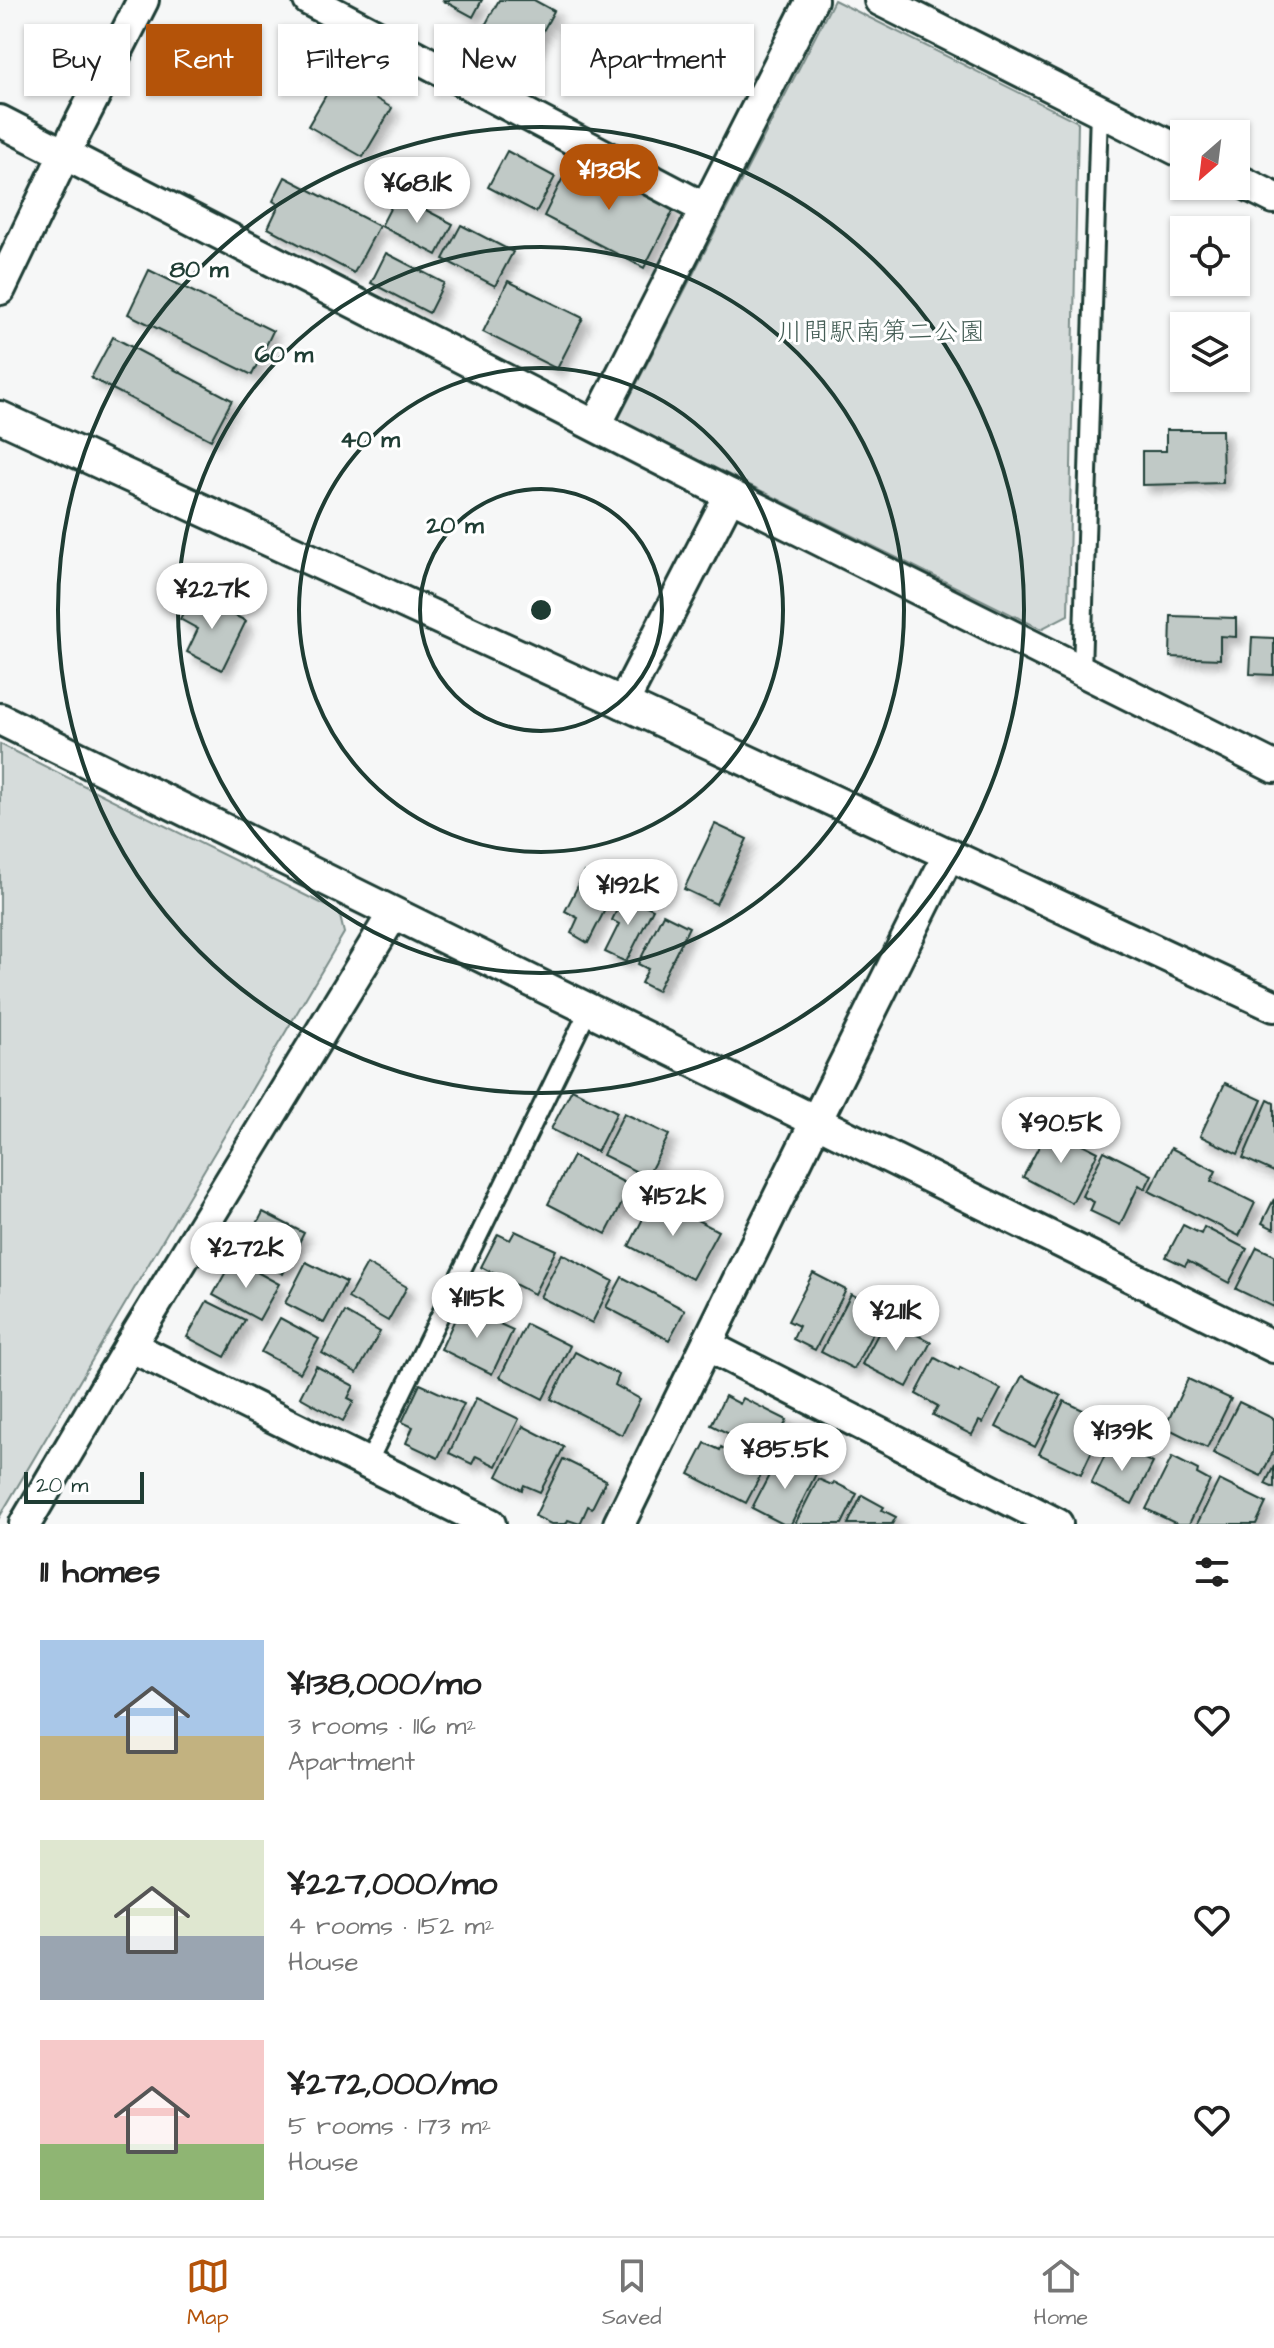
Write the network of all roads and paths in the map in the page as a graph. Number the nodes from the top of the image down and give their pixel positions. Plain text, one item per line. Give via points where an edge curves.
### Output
1 (143, 0) edge
2 (309, 0) edge
3 (812, 0) edge
4 (880, 0) edge
5 (1099, 110) junction
6 (0, 121) edge
7 (1170, 146) edge
8 (65, 153) junction
9 (1250, 186) edge
10 (1274, 198) edge
11 (706, 209) junction
12 (0, 289) edge
13 (0, 417) edge
14 (596, 425) junction
15 (730, 495) junction
16 (1082, 671) junction
17 (623, 703) junction
18 (0, 719) edge
19 (1274, 767) edge
20 (949, 854) junction
21 (393, 914) junction
22 (1274, 1006) edge
23 (589, 1009) junction
24 (816, 1121) junction
25 (130, 1346) junction
26 (708, 1346) junction
27 (1274, 1347) edge
28 (368, 1463) junction
29 (25, 1524) edge
30 (490, 1524) edge
31 (619, 1524) edge
32 (1057, 1524) edge

1 - 8 street
2 - 11 street
3 - 11 street
4 - 5 street
5 - 7 street
5 - 16 lane
6 - 8 street
8 - 12 street
8 - 14 street
9 - 10 street
11 - 14 street
13 - 17 street
14 - 15 street
15 - 16 street
15 - 17 street
16 - 19 street
17 - 20 street
18 - 21 street
20 - 22 street
20 - 24 street
21 - 23 street
21 - 25 street
23 - 24 street
23 - 28 lane
24 - 26 street
24 - 27 street
25 - 28 street
25 - 29 street
26 - 31 street
26 - 32 street
28 - 30 street

